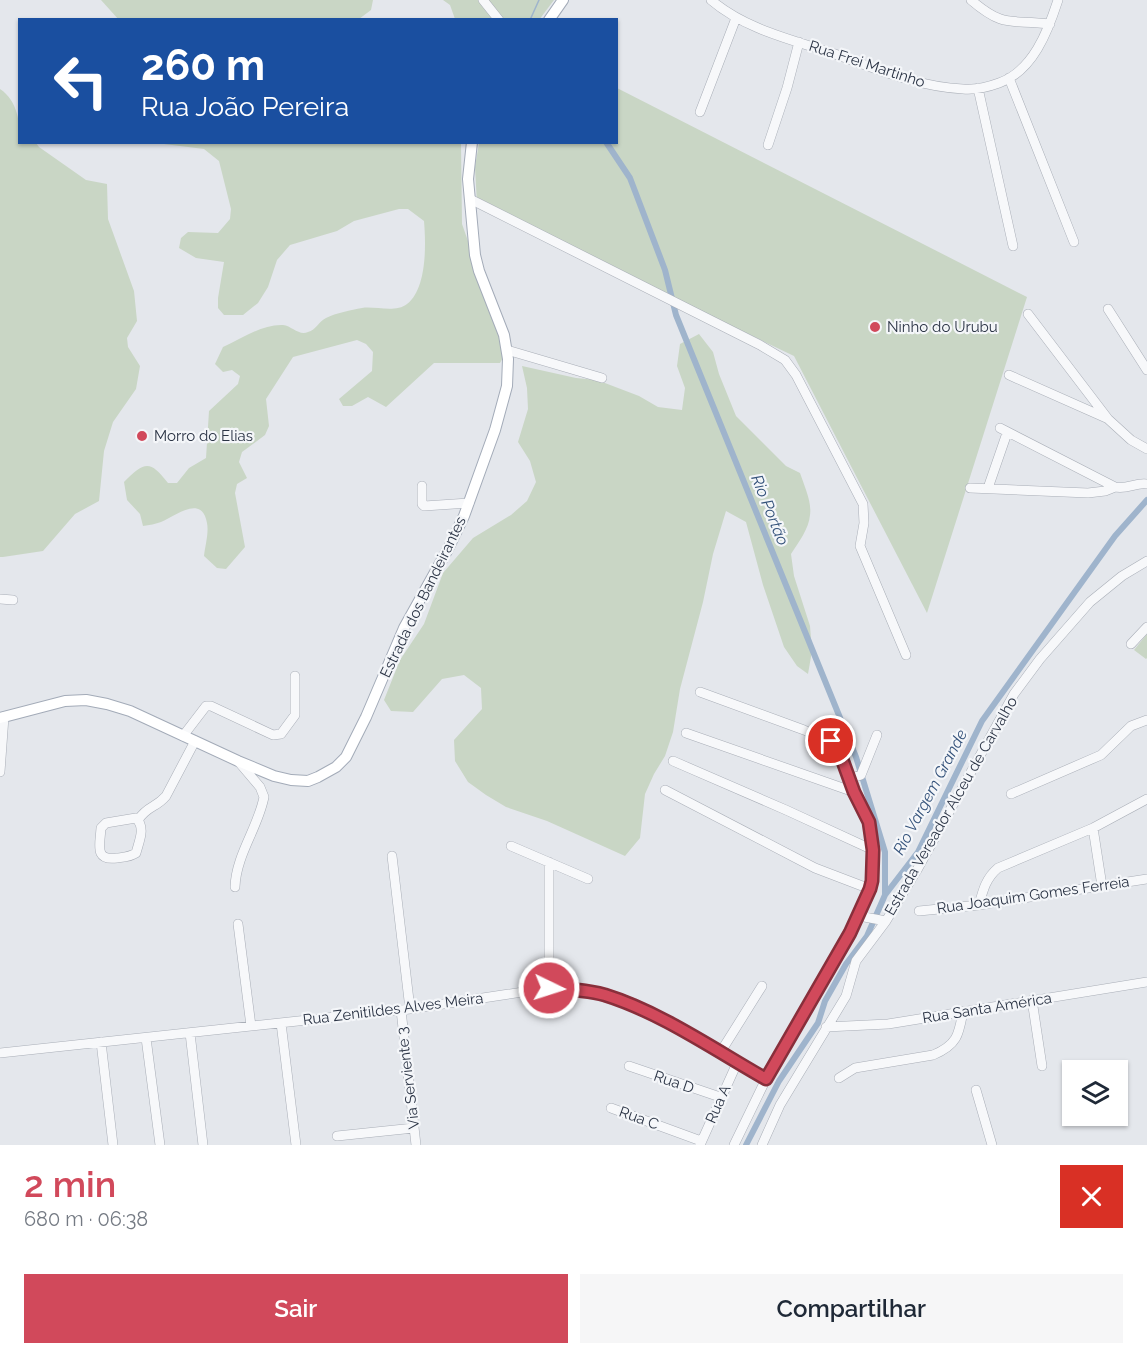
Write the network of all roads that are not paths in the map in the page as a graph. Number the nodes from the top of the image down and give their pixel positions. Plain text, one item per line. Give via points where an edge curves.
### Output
1 (483, 0) edge
2 (563, 0) edge
3 (711, 0) edge
4 (971, 0) edge
5 (1058, 0) edge
6 (497, 18) edge
7 (550, 18) edge
8 (736, 18) junction
9 (1050, 24) junction
10 (799, 42) junction
11 (1009, 78) junction
12 (978, 88) junction
13 (700, 112) dead end
14 (472, 144) edge
15 (768, 145) dead end
16 (470, 199) junction
17 (1074, 242) dead end
18 (1013, 246) dead end
19 (1108, 309) dead end
20 (1028, 315) dead end
21 (507, 350) junction
22 (1147, 370) edge
23 (1009, 375) dead end
24 (602, 378) dead end
25 (1108, 419) junction
26 (1147, 449) edge
27 (1147, 484) edge
28 (422, 486) dead end
29 (1115, 487) junction
30 (970, 488) dead end
31 (988, 488) junction
32 (469, 503) junction
33 (1147, 561) edge
34 (0, 599) edge
35 (13, 600) dead end
36 (1147, 627) edge
37 (1131, 644) dead end
38 (906, 655) dead end
39 (296, 676) dead end
40 (700, 692) dead end
41 (2, 717) edge
42 (1147, 720) edge
43 (686, 733) dead end
44 (877, 735) dead end
45 (183, 736) junction
46 (195, 741) junction
47 (238, 761) junction
48 (673, 761) dead end
49 (0, 772) edge
50 (856, 777) junction
51 (665, 790) dead end
52 (855, 794) junction
53 (1011, 794) dead end
54 (1147, 799) edge
55 (138, 820) junction
56 (1093, 828) junction
57 (511, 846) dead end
58 (873, 850) junction
59 (392, 856) dead end
60 (549, 862) junction
61 (588, 879) dead end
62 (1147, 879) edge
63 (1102, 886) junction
64 (235, 887) dead end
65 (870, 889) junction
66 (979, 905) junction
67 (919, 911) dead end
68 (863, 916) junction
69 (882, 920) junction
70 (238, 924) dead end
71 (1147, 982) edge
72 (762, 986) dead end
73 (549, 988) junction
74 (1032, 1000) junction
75 (405, 1010) junction
76 (963, 1011) junction
77 (281, 1023) junction
78 (251, 1026) junction
79 (826, 1027) junction
80 (190, 1033) junction
81 (146, 1038) junction
82 (101, 1042) junction
83 (0, 1053) edge
84 (720, 1053) junction
85 (737, 1063) junction
86 (629, 1066) dead end
87 (1042, 1066) dead end
88 (839, 1078) dead end
89 (766, 1079) junction
90 (976, 1090) dead end
91 (720, 1097) junction
92 (611, 1108) dead end
93 (414, 1128) junction
94 (337, 1136) dead end
95 (700, 1143) edge
96 (113, 1145) edge
97 (160, 1145) edge
98 (203, 1145) edge
99 (296, 1145) edge
100 (416, 1145) edge
101 (734, 1145) edge
102 (762, 1145) edge
103 (992, 1145) edge

1 - 6 street
2 - 7 main road
3 - 8 street, Rua Frei Martinho
4 - 9 street via 1005,22
5 - 9 street, Rua Frei Martinho
8 - 10 street, Rua Frei Martinho
8 - 13 street
9 - 11 street, Rua Frei Martinho via 1030,59
10 - 12 street, Rua Frei Martinho via 910,80 952,88
10 - 15 street
11 - 12 street, Rua Frei Martinho
11 - 17 street
12 - 18 street
14 - 16 main road, Estrada dos Bandeirantes
16 - 21 main road, Estrada dos Bandeirantes via 475,255
16 - 38 street via 785,360 863,504 860,546
19 - 22 street
20 - 25 street
21 - 24 street
21 - 32 main road, Estrada dos Bandeirantes via 504,399
23 - 25 street
25 - 26 street
27 - 29 street
28 - 32 street via 422,504 426,506
29 - 31 street via 1088,493
29 - 31 street via 1004,431
30 - 31 street
32 - 47 main road, Estrada dos Bandeirantes via 404,628 352,748 342,762 318,777 300,781 274,776
33 - 69 street, Estrada Vereador Alceu de Carvalho via 1090,602 1040,659 1005,709 950,814
34 - 35 street
36 - 37 street
39 - 45 street via 295,715 281,734 268,733 206,706
40 - 50 street via 831,741
41 - 45 main road, Estrada dos Bandeirantes via 65,701 86,700 130,711
41 - 49 street
42 - 53 street via 1131,726 1101,755
43 - 52 street
44 - 50 street
45 - 46 main road, Estrada dos Bandeirantes
46 - 47 main road, Estrada dos Bandeirantes
46 - 55 street via 166,796 147,808
47 - 64 street via 264,797 237,867
48 - 58 street
50 - 52 street
51 - 65 street via 815,868
52 - 58 street via 869,822
54 - 56 street
55 - 55 street via 103,825 103,857 134,855 141,834
56 - 63 street
56 - 66 street via 998,867 990,874
57 - 60 street
58 - 65 street
59 - 75 street, Via Serviente 3
60 - 61 street
60 - 73 street
62 - 63 street, Rua Joaquim Gomes Ferreia
63 - 66 street, Rua Joaquim Gomes Ferreia
65 - 68 street
66 - 67 street, Rua Joaquim Gomes Ferreia
68 - 69 street
68 - 89 street
69 - 79 street, Estrada Vereador Alceu de Carvalho via 853,966 846,996
70 - 78 street
71 - 74 street, Rua Santa América
72 - 84 street
73 - 75 street, Rua Zenitildes Alves Meira
73 - 84 street, Rua Zenitildes Alves Meira via 584,991 623,1002
74 - 76 street, Rua Santa América
74 - 87 street
75 - 77 street, Rua Zenitildes Alves Meira
75 - 93 street, Via Serviente 3
76 - 79 street, Rua Santa América via 888,1024
76 - 88 street via 959,1034 943,1051 855,1068
77 - 78 street, Rua Zenitildes Alves Meira
77 - 99 street
78 - 80 street, Rua Zenitildes Alves Meira
79 - 102 street, Estrada Vereador Alceu de Carvalho via 780,1105
80 - 81 street, Rua Zenitildes Alves Meira
80 - 98 street
81 - 82 street, Rua Zenitildes Alves Meira
81 - 97 street
82 - 83 street, Rua Zenitildes Alves Meira
82 - 96 street
84 - 85 street, Rua Zenitildes Alves Meira
85 - 89 street, Rua Zenitildes Alves Meira
85 - 91 street, Rua A
86 - 91 street, Rua D
89 - 101 street
90 - 103 street
91 - 95 street, Rua A
92 - 95 street, Rua C
93 - 94 street
93 - 100 street, Via Serviente 3

